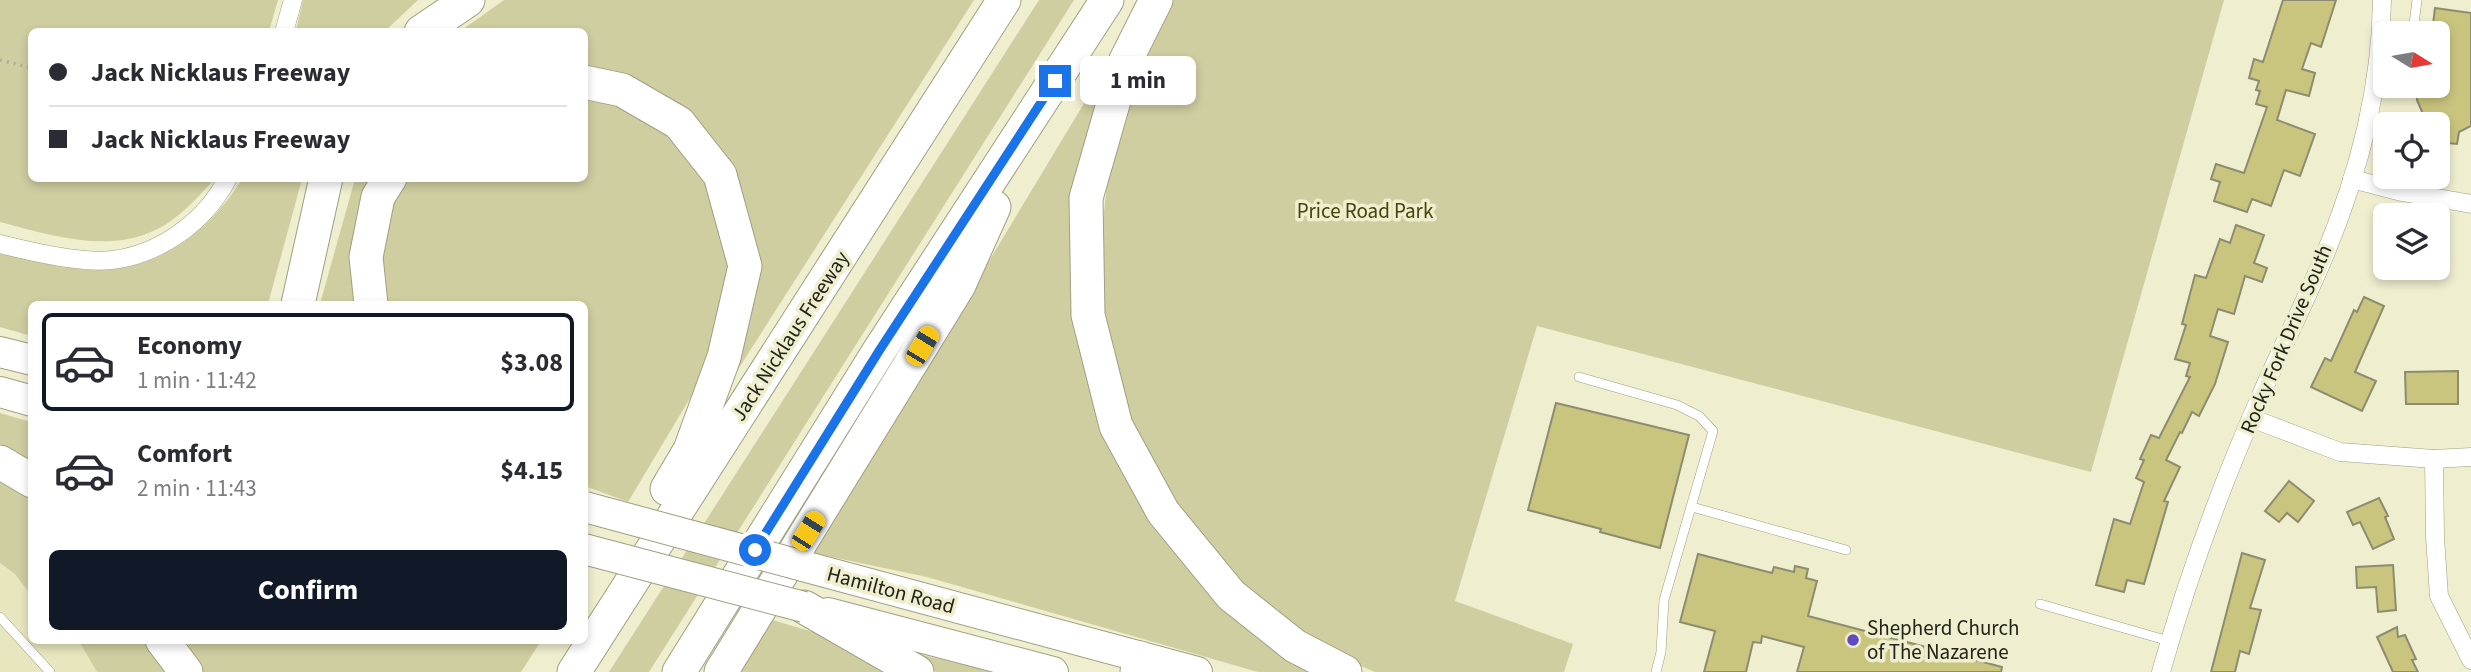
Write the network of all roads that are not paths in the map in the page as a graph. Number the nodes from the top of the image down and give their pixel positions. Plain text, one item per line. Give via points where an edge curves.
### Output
1 (293, 0) edge
2 (468, 0) edge
3 (1004, 0) edge
4 (1107, 0) edge
5 (1156, 0) edge
6 (2382, 0) edge
7 (2417, 0) edge
8 (2414, 21) edge
9 (285, 28) edge
10 (427, 28) edge
11 (588, 83) edge
12 (1043, 101) junction
13 (2352, 179) junction
14 (325, 182) edge
15 (388, 182) edge
16 (224, 186) edge
17 (2471, 204) edge
18 (0, 244) edge
19 (299, 301) edge
20 (371, 301) edge
21 (0, 352) edge
22 (28, 359) edge
23 (1579, 377) dead end
24 (0, 392) edge
25 (28, 400) edge
26 (2251, 418) junction
27 (2471, 457) edge
28 (2434, 459) junction
29 (0, 462) edge
30 (28, 479) edge
31 (1692, 507) junction
32 (588, 508) edge
33 (588, 550) edge
34 (1846, 550) dead end
35 (2040, 604) dead end
36 (804, 607) junction
37 (0, 617) edge
38 (588, 625) edge
39 (2169, 641) junction
40 (165, 644) edge
41 (577, 644) edge
42 (2471, 660) edge
43 (1138, 665) edge
44 (50, 672) edge
45 (187, 672) edge
46 (561, 672) edge
47 (574, 672) edge
48 (679, 672) edge
49 (721, 672) edge
50 (917, 672) edge
51 (1053, 672) edge
52 (1197, 672) edge
53 (1345, 672) edge
54 (1656, 672) edge
55 (2161, 672) edge

1 - 9 street
2 - 10 highway
3 - 47 highway, Jack Nicklaus Freeway
4 - 12 highway
5 - 53 highway via 1125,62 1086,198 1088,315 1116,426 1163,512 1231,595 1294,646
6 - 13 street, Rocky Fork Drive South via 2372,97
7 - 8 lane
11 - 38 highway via 622,90 679,123 720,175 745,266 724,357 690,450
12 - 48 highway via 879,351
12 - 49 highway via 959,285
13 - 17 street
13 - 26 street, Rocky Fork Drive South via 2315,279
14 - 19 highway
15 - 20 highway via 379,197 366,257
16 - 18 street via 187,229 156,247 121,258 88,261
21 - 22 main road
23 - 31 lane via 1677,405 1699,416 1713,431
24 - 25 main road
26 - 28 street via 2340,452
26 - 39 street, Rocky Fork Drive South via 2194,560
27 - 28 street
28 - 42 street via 2439,596
29 - 30 highway
31 - 34 lane
31 - 54 lane via 1664,600
32 - 43 main road, Hamilton Road, bridge
33 - 36 main road, Hamilton Road, bridge
35 - 39 lane
36 - 50 highway
36 - 51 main road, Hamilton Road
37 - 44 lane
39 - 55 street, Rocky Fork Drive South
40 - 45 highway
41 - 46 highway
43 - 52 main road, Hamilton Road

